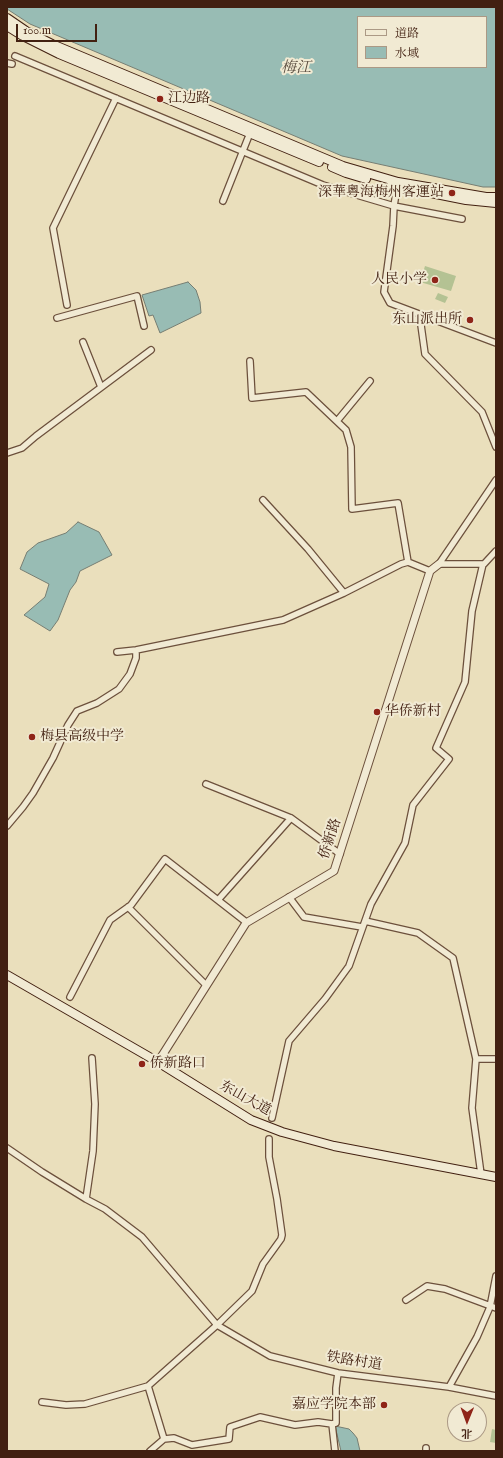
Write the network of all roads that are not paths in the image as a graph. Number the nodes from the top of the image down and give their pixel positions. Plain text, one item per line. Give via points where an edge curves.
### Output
1 (7, 18) edge
2 (7, 26) edge
3 (15, 56) dead end
4 (116, 98) junction
5 (250, 133) junction
6 (397, 187) junction
7 (496, 197) edge
8 (223, 202) dead end
9 (496, 203) edge
10 (394, 206) junction
11 (462, 219) dead end
12 (67, 305) dead end
13 (57, 318) dead end
14 (420, 318) dead end
15 (144, 326) dead end
16 (83, 342) dead end
17 (496, 343) edge
18 (151, 350) dead end
19 (250, 362) dead end
20 (370, 381) dead end
21 (101, 387) junction
22 (337, 421) junction
23 (496, 447) edge
24 (7, 453) edge
25 (496, 480) edge
26 (263, 500) dead end
27 (496, 551) edge
28 (408, 562) junction
29 (439, 564) junction
30 (483, 564) junction
31 (430, 571) junction
32 (344, 593) junction
33 (136, 650) junction
34 (117, 652) dead end
35 (206, 784) dead end
36 (291, 818) junction
37 (7, 826) edge
38 (340, 854) junction
39 (289, 897) junction
40 (218, 900) junction
41 (128, 907) junction
42 (246, 922) junction
43 (364, 924) junction
44 (7, 975) edge
45 (206, 986) junction
46 (70, 996) dead end
47 (92, 1058) dead end
48 (476, 1059) junction
49 (496, 1059) edge
50 (158, 1062) junction
51 (272, 1118) dead end
52 (269, 1139) dead end
53 (7, 1148) edge
54 (481, 1174) junction
55 (496, 1177) edge
56 (86, 1200) junction
57 (496, 1276) edge
58 (406, 1300) dead end
59 (493, 1307) edge
60 (217, 1324) junction
61 (338, 1373) junction
62 (148, 1386) junction
63 (449, 1387) junction
64 (496, 1396) edge
65 (42, 1402) dead end
66 (332, 1424) junction
67 (164, 1439) junction
68 (150, 1451) edge
69 (335, 1451) edge

1 - 7 main road via 52,44 343,166 398,182
2 - 5 main road via 59,54
3 - 4 street
4 - 10 street via 323,185
4 - 12 street via 53,228
5 - 6 main road via 346,173
5 - 8 street
6 - 9 main road
6 - 10 street
10 - 11 street
10 - 17 street via 384,292 390,303
13 - 15 street via 137,296
14 - 23 street via 425,354 482,412
16 - 21 street
18 - 21 street
19 - 22 street via 252,398 306,392
20 - 22 street
21 - 24 street via 22,448
22 - 28 street via 346,430 351,447 352,509 398,503
25 - 29 street
26 - 32 street
27 - 30 street
28 - 31 street
28 - 32 street
29 - 30 street
29 - 31 street
30 - 43 street via 472,611 465,682 436,748 450,759 413,805 405,844 371,904
31 - 38 street, 侨新路
32 - 33 street via 283,620
33 - 34 street
33 - 37 street via 130,674 119,689 77,711 33,793
35 - 36 street
36 - 38 street
36 - 40 street
38 - 39 street, 侨新路 via 334,871
39 - 42 street, 侨新路
39 - 43 street via 304,917
40 - 41 street via 164,859
40 - 42 street
41 - 45 street
41 - 46 street via 110,920
42 - 45 street, 侨新路
43 - 48 street via 418,933 454,958
43 - 51 street via 349,966 289,1041
44 - 50 main road, 东山大道
45 - 50 street, 侨新路
47 - 56 street via 95,1104 93,1151
48 - 49 street
48 - 54 street via 472,1108
50 - 54 main road, 东山大道 via 251,1120 282,1132 334,1146
52 - 60 street via 269,1157 281,1239 263,1264 252,1291
53 - 56 street, 铁路村道
54 - 55 main road, 东山大道
56 - 60 street, 铁路村道 via 105,1210 142,1237
57 - 59 street
58 - 59 street via 427,1286 445,1289
59 - 63 street
60 - 61 street, 铁路村道 via 270,1356
60 - 62 street
61 - 63 street, 铁路村道
61 - 66 street via 336,1423
62 - 65 street via 85,1404
62 - 67 street
63 - 64 street, 铁路村道
66 - 67 street via 318,1422 295,1425 260,1417 230,1427 229,1439 192,1445 174,1438
66 - 69 street
67 - 68 street

